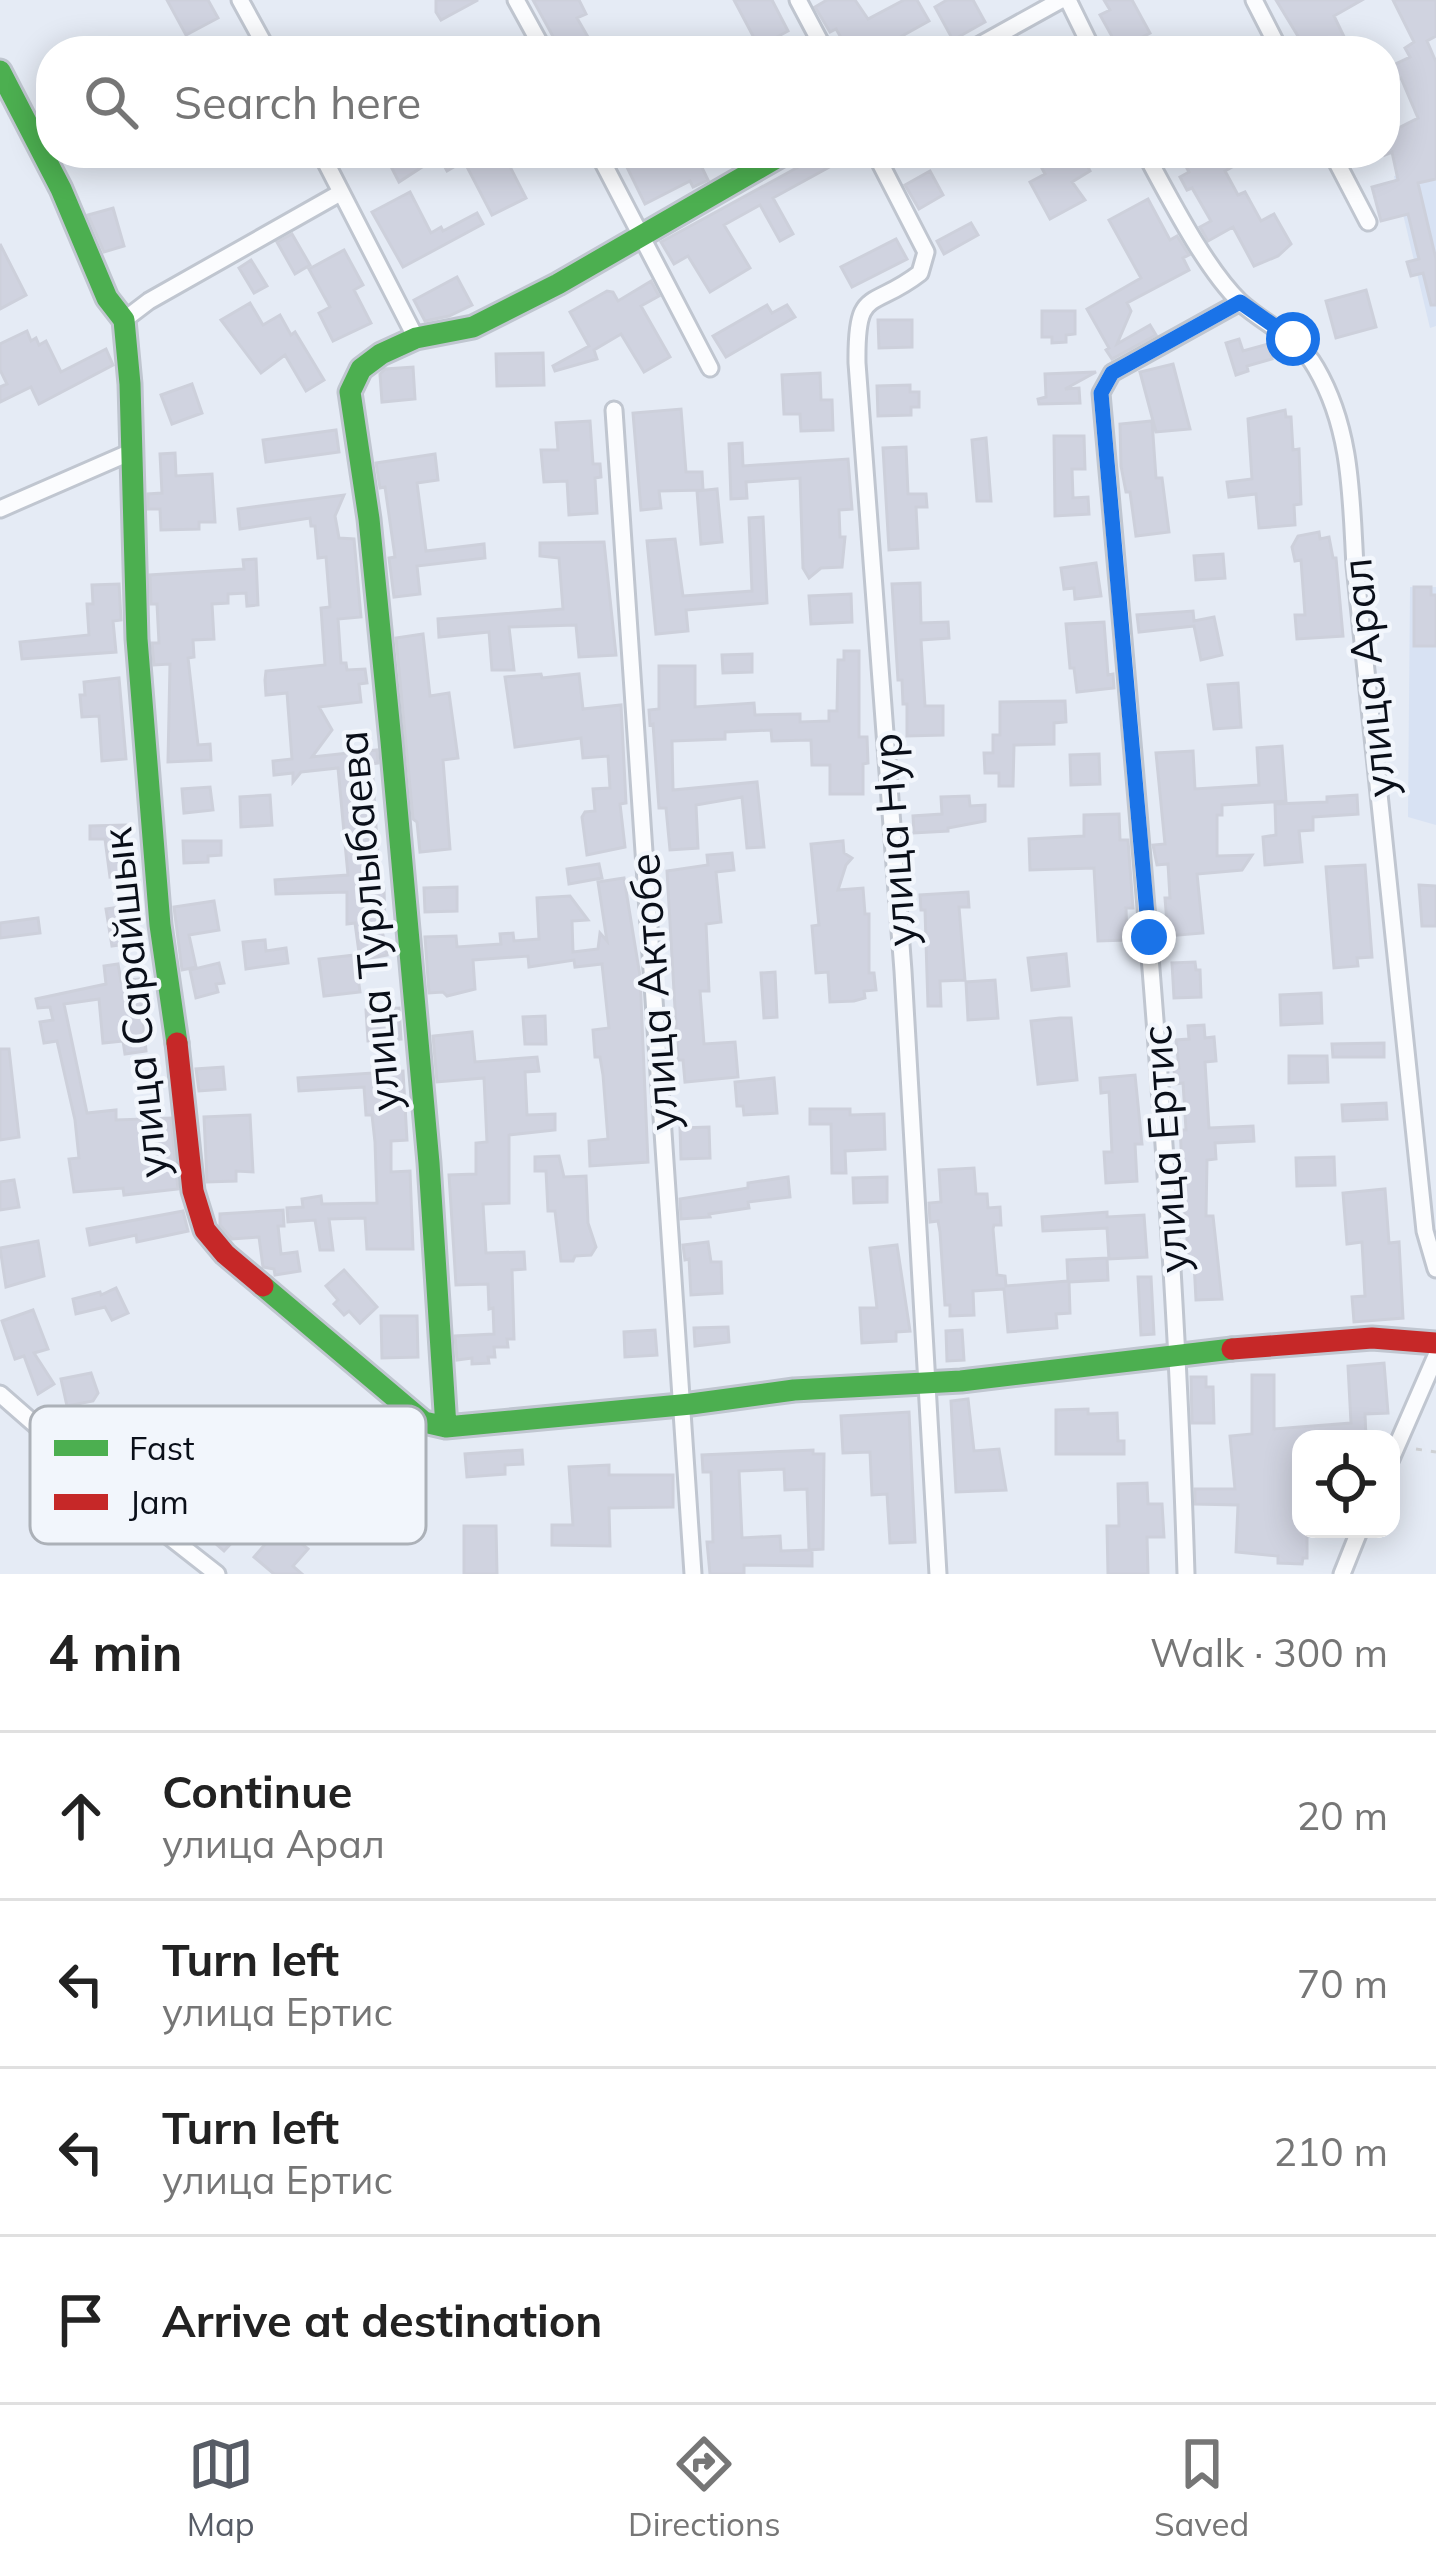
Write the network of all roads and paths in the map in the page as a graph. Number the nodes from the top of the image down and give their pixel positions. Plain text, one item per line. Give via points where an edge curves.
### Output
1 (240, 0) edge
2 (516, 0) edge
3 (798, 0) edge
4 (1065, 0) edge
5 (1254, 0) edge
6 (260, 36) edge
7 (536, 36) edge
8 (817, 36) edge
9 (997, 36) edge
10 (1085, 36) edge
11 (1272, 36) edge
12 (0, 71) edge
13 (36, 141) edge
14 (50, 168) edge
15 (328, 168) edge
16 (606, 168) edge
17 (758, 168) edge
18 (883, 168) edge
19 (1154, 168) edge
20 (1340, 168) edge
21 (340, 193) junction
22 (1368, 222) dead end
23 (639, 234) junction
24 (1240, 302) junction
25 (124, 320) junction
26 (416, 338) junction
27 (710, 368) dead end
28 (614, 410) dead end
29 (131, 452) junction
30 (0, 509) edge
31 (1436, 1269) edge
32 (1436, 1343) edge
33 (1179, 1354) junction
34 (1436, 1356) edge
35 (929, 1383) junction
36 (0, 1394) edge
37 (680, 1405) junction
38 (405, 1406) edge
39 (30, 1420) edge
40 (426, 1422) edge
41 (446, 1427) junction
42 (1400, 1438) edge
43 (1400, 1452) edge
44 (1436, 1452) edge
45 (1356, 1538) edge
46 (179, 1544) edge
47 (217, 1574) edge
48 (693, 1574) edge
49 (938, 1574) edge
50 (1186, 1574) edge
51 (1342, 1574) edge

1 - 6 street
2 - 7 street
3 - 8 street
4 - 9 street
4 - 10 street
5 - 11 street
12 - 13 street
14 - 25 street
15 - 21 street
16 - 23 street
17 - 23 street
18 - 35 street, улица Нур via 926,252 920,273 879,294 856,330
19 - 24 street, улица Арал
20 - 22 street
21 - 25 street
21 - 26 street
23 - 26 street via 473,327
23 - 27 street
24 - 31 street, улица Арал via 1307,355 1348,453 1425,1232
24 - 33 street, улица Ертис via 1112,373 1101,393
25 - 29 street, улица Сарайшык
26 - 41 street, улица Турлыбаева via 361,369 350,392 408,925
28 - 37 street, улица Актобе
29 - 30 street
29 - 38 street, улица Сарайшык via 160,925 201,1217 212,1242
32 - 33 street via 1325,1340
33 - 35 street
33 - 50 street, улица Ертис
34 - 42 street
35 - 37 street
35 - 49 street, улица Нур
36 - 39 street
37 - 41 street
37 - 48 street, улица Актобе
40 - 41 street, улица Сарайшык
43 - 44 path
45 - 51 street
46 - 47 street

